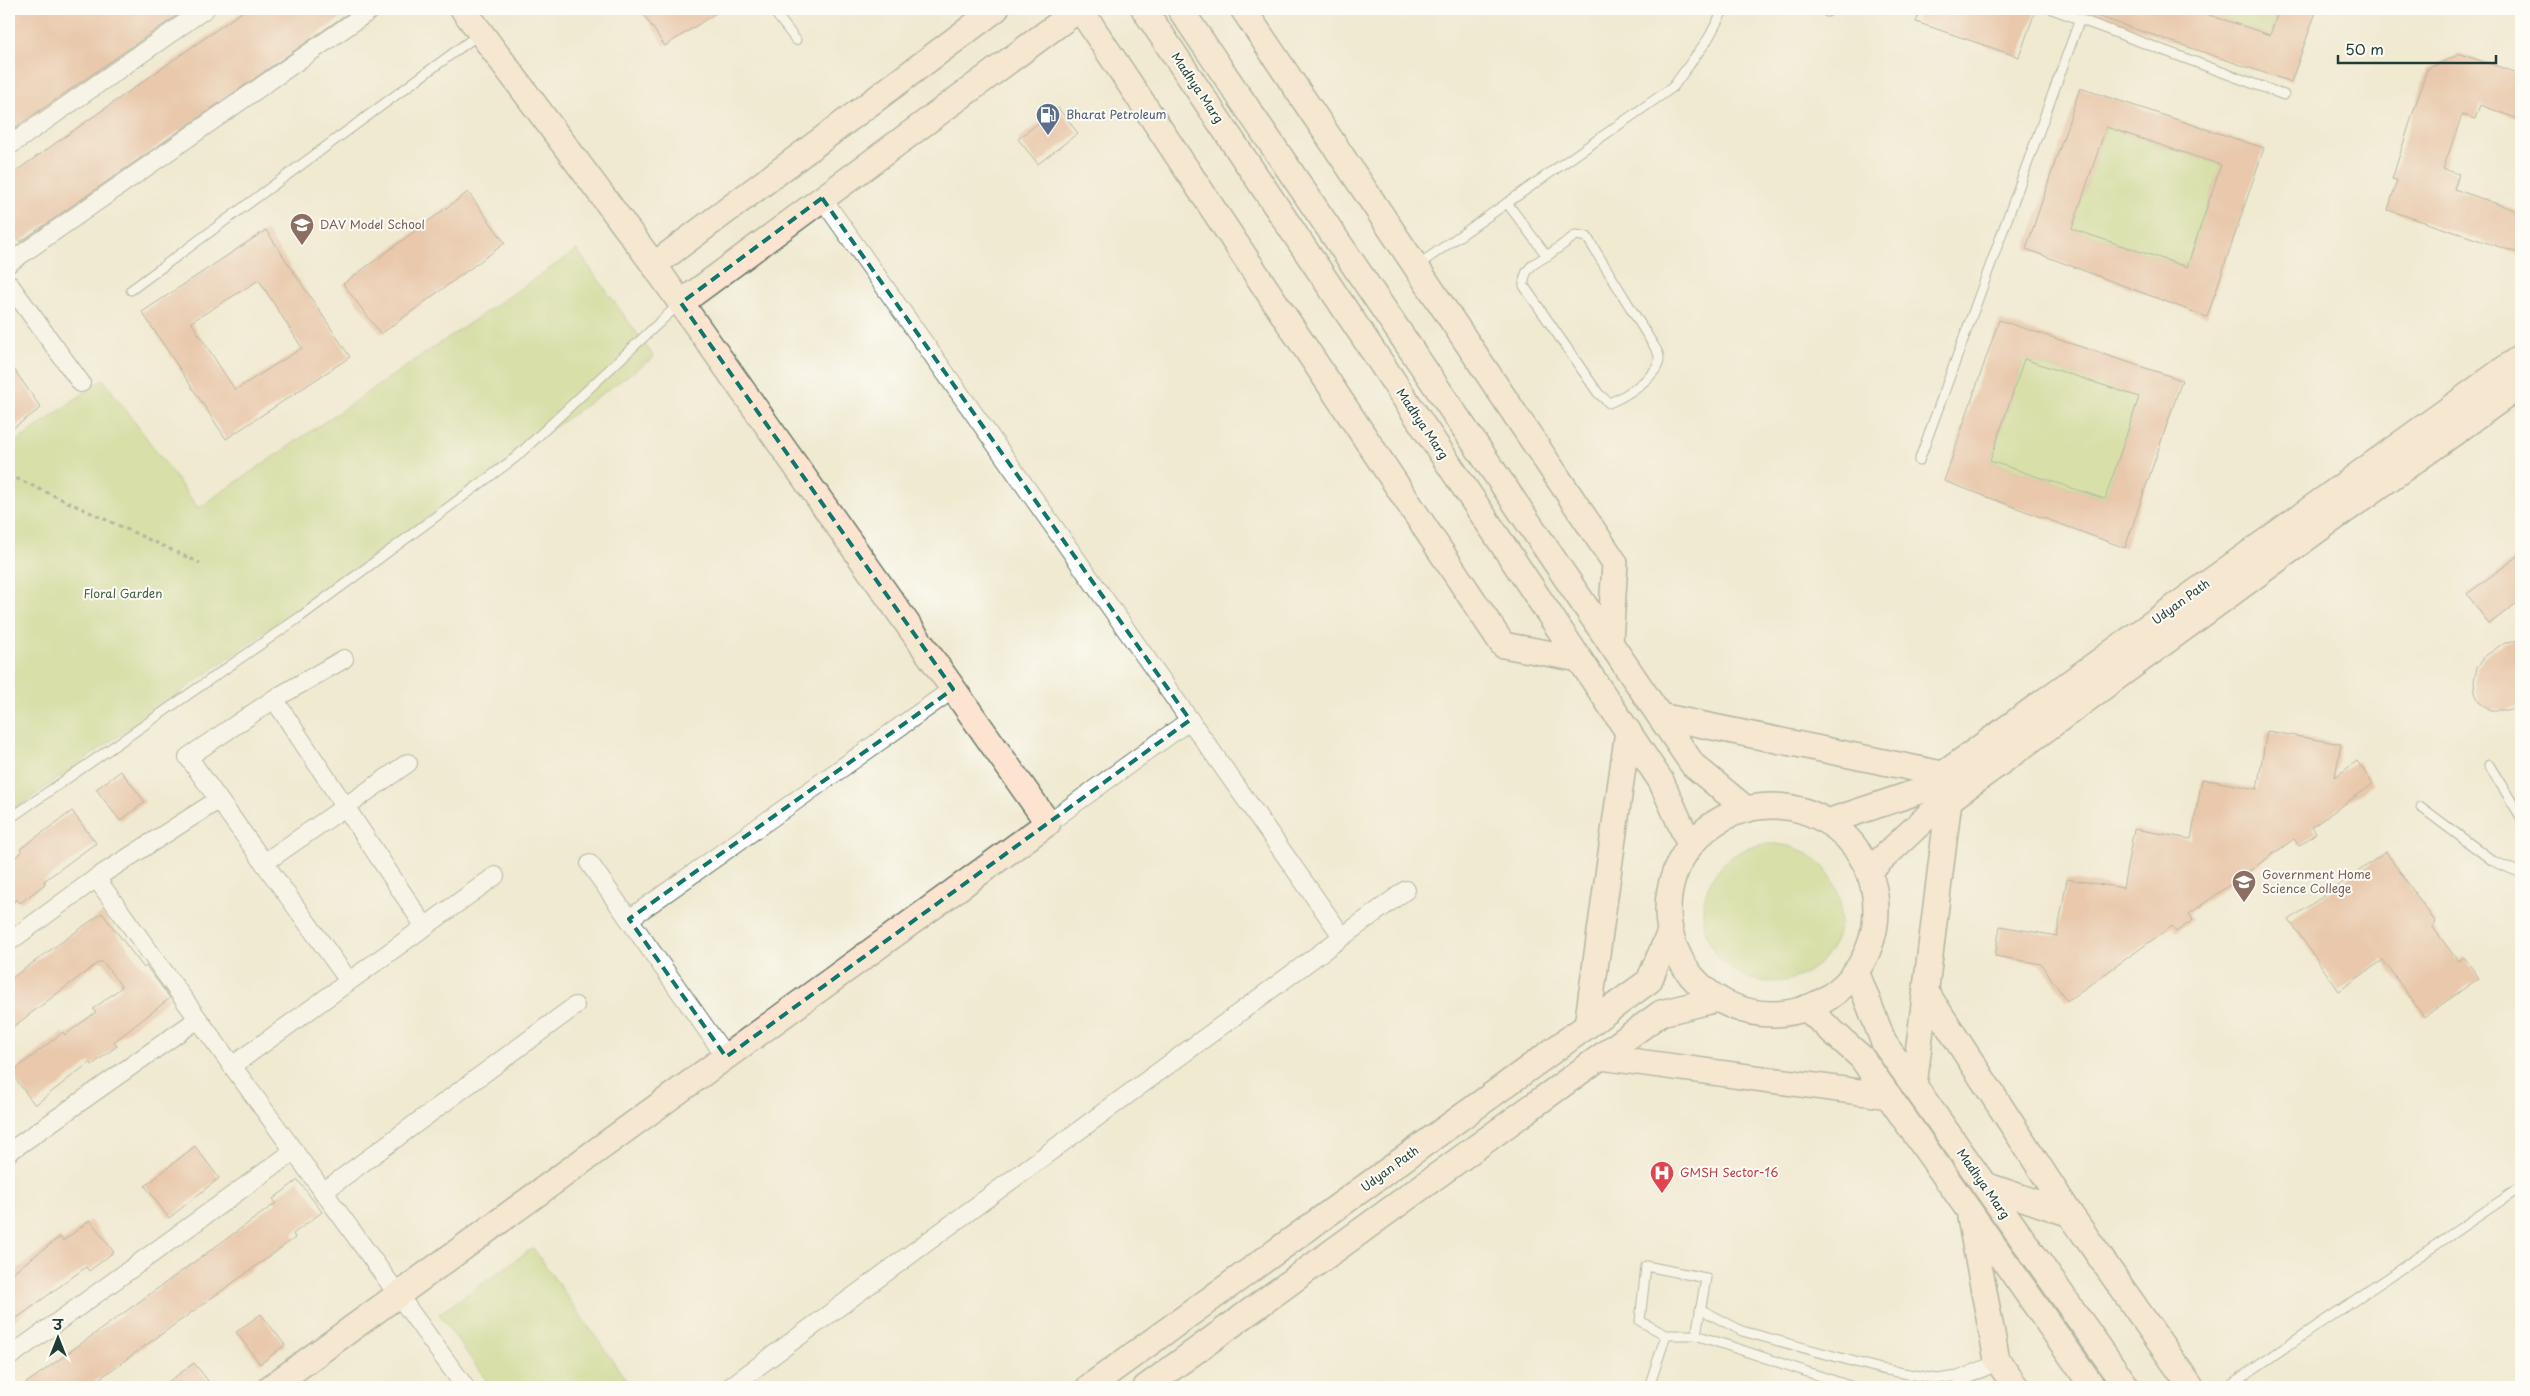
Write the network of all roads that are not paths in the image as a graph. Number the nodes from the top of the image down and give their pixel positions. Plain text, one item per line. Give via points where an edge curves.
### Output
1 (205, 9) edge
2 (372, 9) edge
3 (463, 9) edge
4 (772, 9) edge
5 (996, 9) edge
6 (1079, 9) edge
7 (1144, 9) edge
8 (1180, 9) edge
9 (1243, 9) edge
10 (1724, 9) edge
11 (2052, 9) edge
12 (2080, 19) junction
13 (480, 32) junction
14 (796, 40) dead end
15 (2284, 95) dead end
16 (9, 146) edge
17 (822, 198) junction
18 (1507, 203) junction
19 (1547, 256) junction
20 (9, 263) edge
21 (654, 265) junction
22 (1416, 267) junction
23 (9, 284) edge
24 (131, 290) dead end
25 (680, 303) junction
26 (2521, 357) edge
27 (81, 383) dead end
28 (2521, 385) edge
29 (1920, 461) dead end
30 (1610, 643) junction
31 (344, 659) dead end
32 (1579, 659) junction
33 (953, 689) junction
34 (274, 699) junction
35 (1660, 716) junction
36 (1190, 720) junction
37 (1628, 731) junction
38 (408, 763) dead end
39 (2489, 765) dead end
40 (1942, 774) junction
41 (218, 800) junction
42 (1949, 800) junction
43 (345, 806) junction
44 (2422, 807) dead end
45 (1746, 809) junction
46 (2521, 817) edge
47 (9, 819) edge
48 (1827, 822) junction
49 (1048, 823) junction
50 (1690, 845) junction
51 (264, 863) junction
52 (590, 864) dead end
53 (1869, 871) junction
54 (2521, 873) edge
55 (495, 876) dead end
56 (96, 878) junction
57 (1406, 890) dead end
58 (628, 919) junction
59 (425, 927) junction
60 (1670, 932) junction
61 (1342, 936) junction
62 (9, 942) edge
63 (1856, 971) junction
64 (349, 981) junction
65 (1926, 992) junction
66 (1718, 999) junction
67 (575, 1006) dead end
68 (1806, 1008) junction
69 (198, 1019) junction
70 (1587, 1026) junction
71 (726, 1057) junction
72 (1601, 1057) junction
73 (232, 1066) junction
74 (1914, 1086) junction
75 (1888, 1096) junction
76 (294, 1150) junction
77 (9, 1152) edge
78 (1985, 1185) junction
79 (2521, 1187) edge
80 (323, 1192) junction
81 (1969, 1210) junction
82 (2070, 1214) junction
83 (398, 1295) junction
84 (1700, 1309) junction
85 (1666, 1334) junction
86 (1696, 1334) junction
87 (9, 1357) edge
88 (1997, 1360) junction
89 (271, 1387) edge
90 (465, 1387) edge
91 (730, 1387) edge
92 (1089, 1387) edge
93 (1146, 1387) edge
94 (1649, 1387) edge
95 (1853, 1387) edge
96 (1952, 1387) edge
97 (2016, 1387) edge
98 (2093, 1387) edge
99 (2127, 1387) edge
100 (2191, 1387) edge
101 (2228, 1387) edge

1 - 16 street
2 - 20 street
3 - 13 main road
4 - 14 lane
5 - 21 main road
6 - 17 main road
6 - 32 main road via 1503,646
7 - 32 main road, Madhya Marg
8 - 30 main road
9 - 22 main road
10 - 18 lane via 1708,40 1673,87
11 - 12 lane
12 - 15 lane
12 - 29 lane
13 - 21 main road
13 - 24 lane
17 - 25 main road
17 - 36 street
18 - 19 lane
18 - 22 lane
19 - 19 lane via 1576,235 1587,237 1654,346 1659,357 1656,369 1620,399 1609,403 1598,393 1524,286 1523,276 1530,265
21 - 25 main road
22 - 30 main road via 1615,563
23 - 27 street
25 - 33 main road
25 - 47 lane via 515,458 300,617
26 - 40 main road, Udyan Path
28 - 42 main road, Udyan Path
30 - 35 main road
31 - 34 street
32 - 37 main road, Madhya Marg
33 - 49 main road
33 - 58 street
34 - 41 street via 188,757
34 - 43 street
35 - 40 main road
35 - 45 main road via 1693,766
36 - 49 street
36 - 61 street
37 - 50 main road, Madhya Marg via 1661,781
37 - 70 main road
38 - 43 street
39 - 46 lane
40 - 48 main road, Udyan Path via 1920,790
41 - 51 street
41 - 56 street
42 - 53 main road, Udyan Path
42 - 65 main road
43 - 51 street
43 - 59 street
44 - 54 lane via 2493,861
45 - 48 main road via 1783,806 1807,812
45 - 50 main road via 1721,819
48 - 53 main road via 1841,832
49 - 71 main road
50 - 60 main road via 1674,872 1667,918
51 - 64 street
52 - 58 street
53 - 63 main road via 1876,901 1874,932
55 - 59 street
56 - 62 street
56 - 69 street
57 - 61 street
58 - 71 street
59 - 64 street
60 - 66 main road via 1676,953 1705,990
60 - 70 main road, Udyan Path via 1649,982
61 - 91 street
63 - 68 main road via 1823,1001
63 - 74 main road, Madhya Marg via 1884,1043
64 - 73 street
65 - 74 main road
65 - 82 main road
66 - 68 main road via 1736,1008 1764,1014
66 - 72 main road via 1661,1013
67 - 80 street
68 - 75 main road via 1861,1057
69 - 73 street
69 - 77 street
70 - 92 main road, Udyan Path
71 - 83 main road
72 - 75 main road
72 - 93 main road
73 - 76 street
74 - 78 main road, Madhya Marg
75 - 81 main road
76 - 80 street
76 - 87 street
78 - 82 main road
78 - 99 main road, Madhya Marg
79 - 101 lane
80 - 83 street
81 - 88 main road
81 - 98 main road
82 - 100 main road
83 - 89 main road
83 - 90 street
84 - 85 lane via 1706,1278 1646,1266 1640,1321
84 - 86 lane
84 - 88 lane via 1742,1331 1937,1379
85 - 86 lane
85 - 94 lane
86 - 95 lane
88 - 96 lane via 1990,1369
88 - 97 main road

